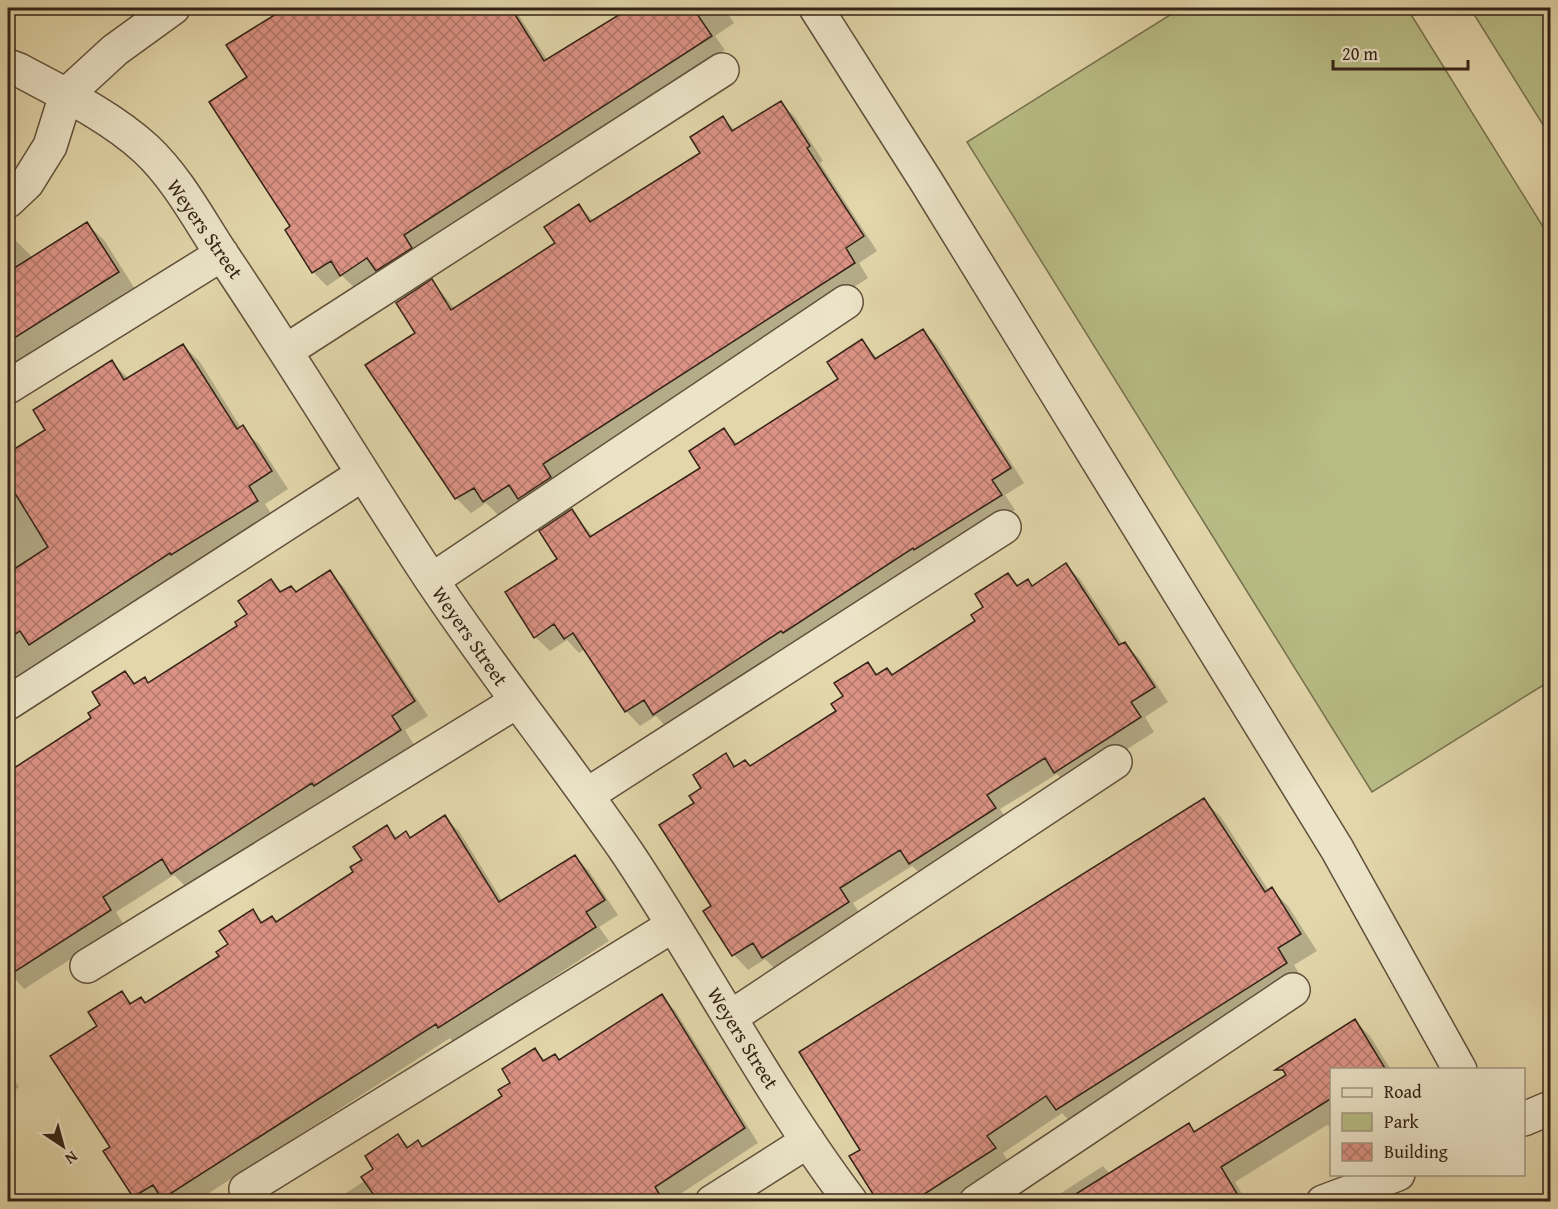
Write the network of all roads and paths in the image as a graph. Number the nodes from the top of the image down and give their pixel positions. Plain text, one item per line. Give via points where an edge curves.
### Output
1 (173, 8) edge
2 (816, 8) edge
3 (8, 66) edge
4 (722, 70) dead end
5 (66, 95) junction
6 (8, 201) edge
7 (222, 254) junction
8 (846, 302) dead end
9 (286, 351) junction
10 (8, 387) edge
11 (363, 474) junction
12 (1004, 527) dead end
13 (432, 580) junction
14 (516, 702) junction
15 (8, 703) edge
16 (1115, 762) dead end
17 (587, 795) junction
18 (672, 926) junction
19 (87, 966) dead end
20 (1293, 990) dead end
21 (730, 1017) junction
22 (1459, 1068) edge
23 (1551, 1108) edge
24 (1525, 1119) edge
25 (808, 1141) junction
26 (1393, 1176) edge
27 (246, 1189) dead end
28 (712, 1202) edge
29 (851, 1202) edge
30 (976, 1202) edge
31 (1323, 1202) edge

1 - 5 street via 115,50
2 - 22 street via 1337,849
3 - 5 street, Weyers Street
4 - 9 street
5 - 6 street via 50,146 27,183
5 - 7 street, Weyers Street via 146,150 178,188
7 - 9 street, Weyers Street
7 - 10 street
8 - 13 street
9 - 11 street, Weyers Street
11 - 13 street, Weyers Street
11 - 15 street
12 - 17 street
13 - 14 street, Weyers Street
14 - 17 street, Weyers Street
14 - 19 street
16 - 21 street
17 - 18 street, Weyers Street
18 - 21 street, Weyers Street
18 - 27 street
20 - 30 street
21 - 25 street, Weyers Street
23 - 24 street
25 - 28 street
25 - 29 street, Weyers Street
26 - 31 street

